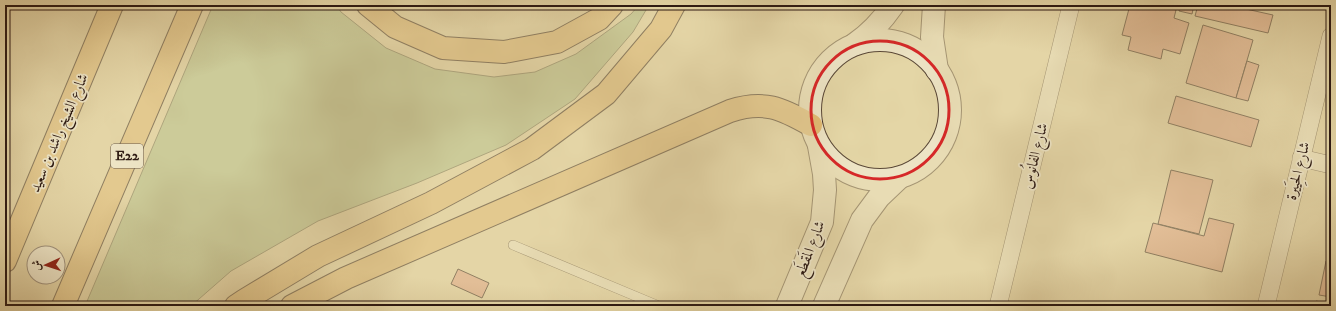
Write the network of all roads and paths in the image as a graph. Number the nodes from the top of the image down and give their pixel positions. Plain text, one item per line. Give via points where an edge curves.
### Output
1 (112, 5) edge
2 (192, 5) edge
3 (368, 5) edge
4 (612, 5) edge
5 (674, 5) edge
6 (893, 5) edge
7 (934, 5) edge
8 (1071, 5) edge
9 (1331, 36) edge
10 (852, 46) junction
11 (937, 70) junction
12 (815, 134) junction
13 (1302, 158) junction
14 (1331, 165) edge
15 (899, 178) junction
16 (513, 245) dead end
17 (5, 261) edge
18 (643, 303) edge
19 (63, 306) edge
20 (236, 306) edge
21 (292, 306) edge
22 (659, 306) edge
23 (787, 306) edge
24 (824, 306) edge
25 (998, 306) edge
26 (1266, 306) edge

1 - 17 highway, شارع الشيخ راشد بن سعيد
2 - 19 highway, E22
3 - 4 highway via 395,27 444,48 504,52 557,42 599,19
5 - 20 highway via 661,29 606,94 532,149 431,203 318,256
6 - 10 street via 884,19
7 - 11 street via 932,37
8 - 25 street, شارع الفانُوس
9 - 13 street, شارع الحِيَيرة
10 - 11 street via 871,41 890,41 908,46 924,56
10 - 12 street via 836,56 823,70 814,87 810,106
11 - 15 street via 946,87 950,106 948,125 942,143 931,159 916,171
12 - 15 street via 829,158 844,170 861,178 880,181
12 - 21 highway via 785,111 767,106 742,107 346,278
12 - 23 street, شارع المَقطَع via 824,174 822,222
13 - 14 street
13 - 26 street, شارع الحِيَيرة
15 - 24 street via 878,197 862,220
16 - 18 lane
18 - 22 lane

